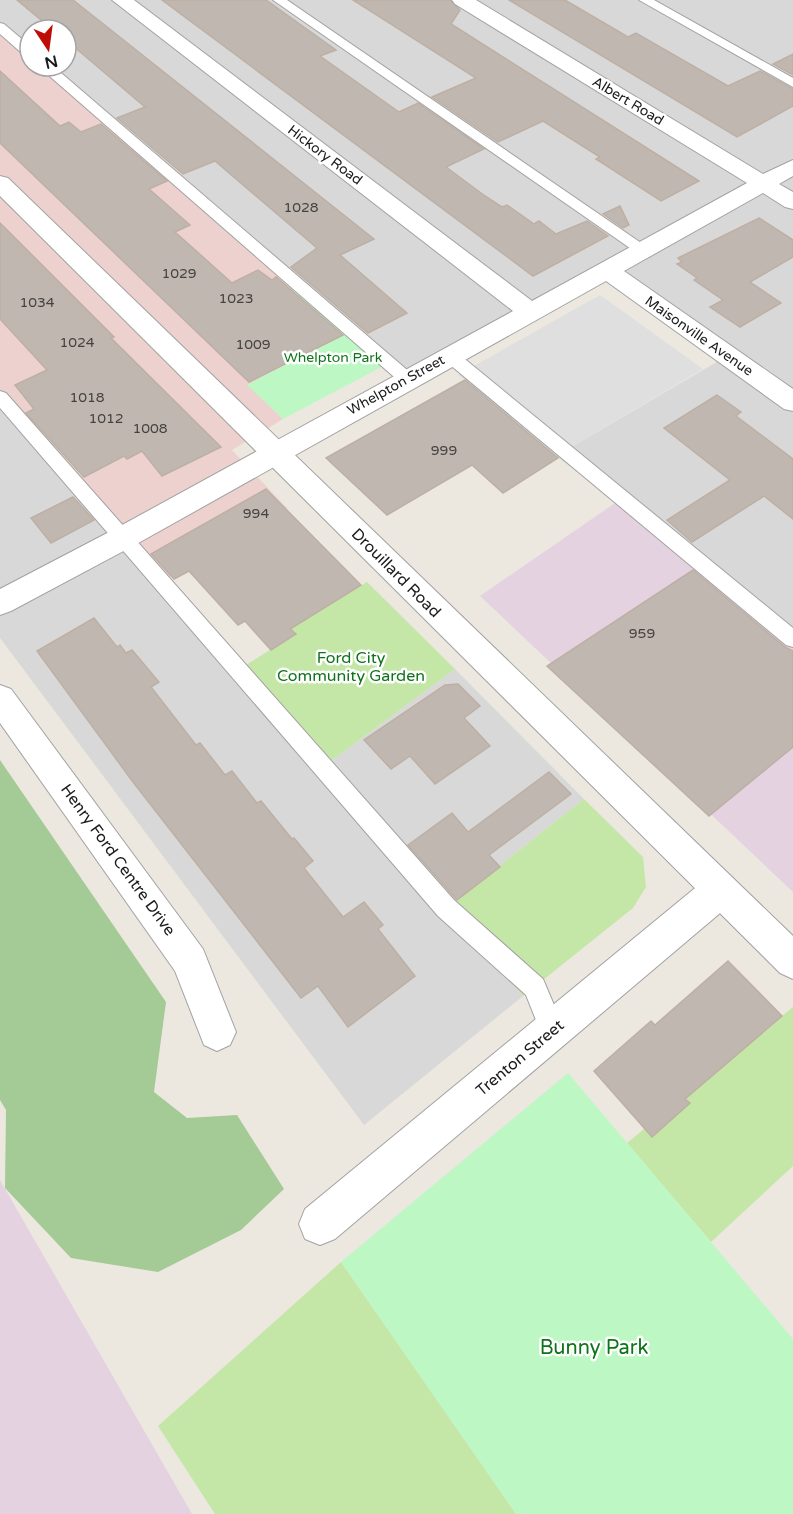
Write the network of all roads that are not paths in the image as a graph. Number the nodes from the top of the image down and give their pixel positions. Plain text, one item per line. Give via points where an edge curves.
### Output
1 (122, 0) edge
2 (279, 0) edge
3 (462, 0) edge
4 (645, 0) edge
5 (0, 27) edge
6 (18, 43) edge
7 (59, 78) edge
8 (793, 83) edge
9 (793, 167) edge
10 (0, 183) edge
11 (763, 183) junction
12 (793, 202) edge
13 (642, 250) junction
14 (606, 270) junction
15 (529, 311) junction
16 (449, 355) junction
17 (407, 379) junction
18 (0, 397) edge
19 (793, 402) edge
20 (275, 453) junction
21 (123, 538) junction
22 (0, 603) edge
23 (793, 639) edge
24 (0, 698) edge
25 (719, 891) junction
26 (793, 961) edge
27 (552, 1031) junction
28 (217, 1032) dead end
29 (320, 1224) dead end

1 - 15 street, Hickory Road
2 - 13 lane
3 - 11 street, Albert Road
4 - 8 lane
5 - 6 lane
7 - 17 lane
9 - 11 street, Whelpton Street
10 - 20 street, Drouillard Road
11 - 12 street, Albert Road
11 - 13 street, Whelpton Street
13 - 14 street, Whelpton Street
14 - 15 street, Whelpton Street
14 - 19 street, Maisonville Avenue
15 - 16 street, Whelpton Street
16 - 17 street, Whelpton Street
16 - 23 lane
17 - 20 street, Whelpton Street
18 - 21 lane
20 - 21 street, Whelpton Street
20 - 25 street, Drouillard Road
21 - 22 street, Whelpton Street
21 - 27 lane via 446,908 535,987
24 - 28 street, Henry Ford Centre Drive via 190,961
25 - 26 street, Drouillard Road
25 - 27 street, Trenton Street
27 - 29 street, Trenton Street

